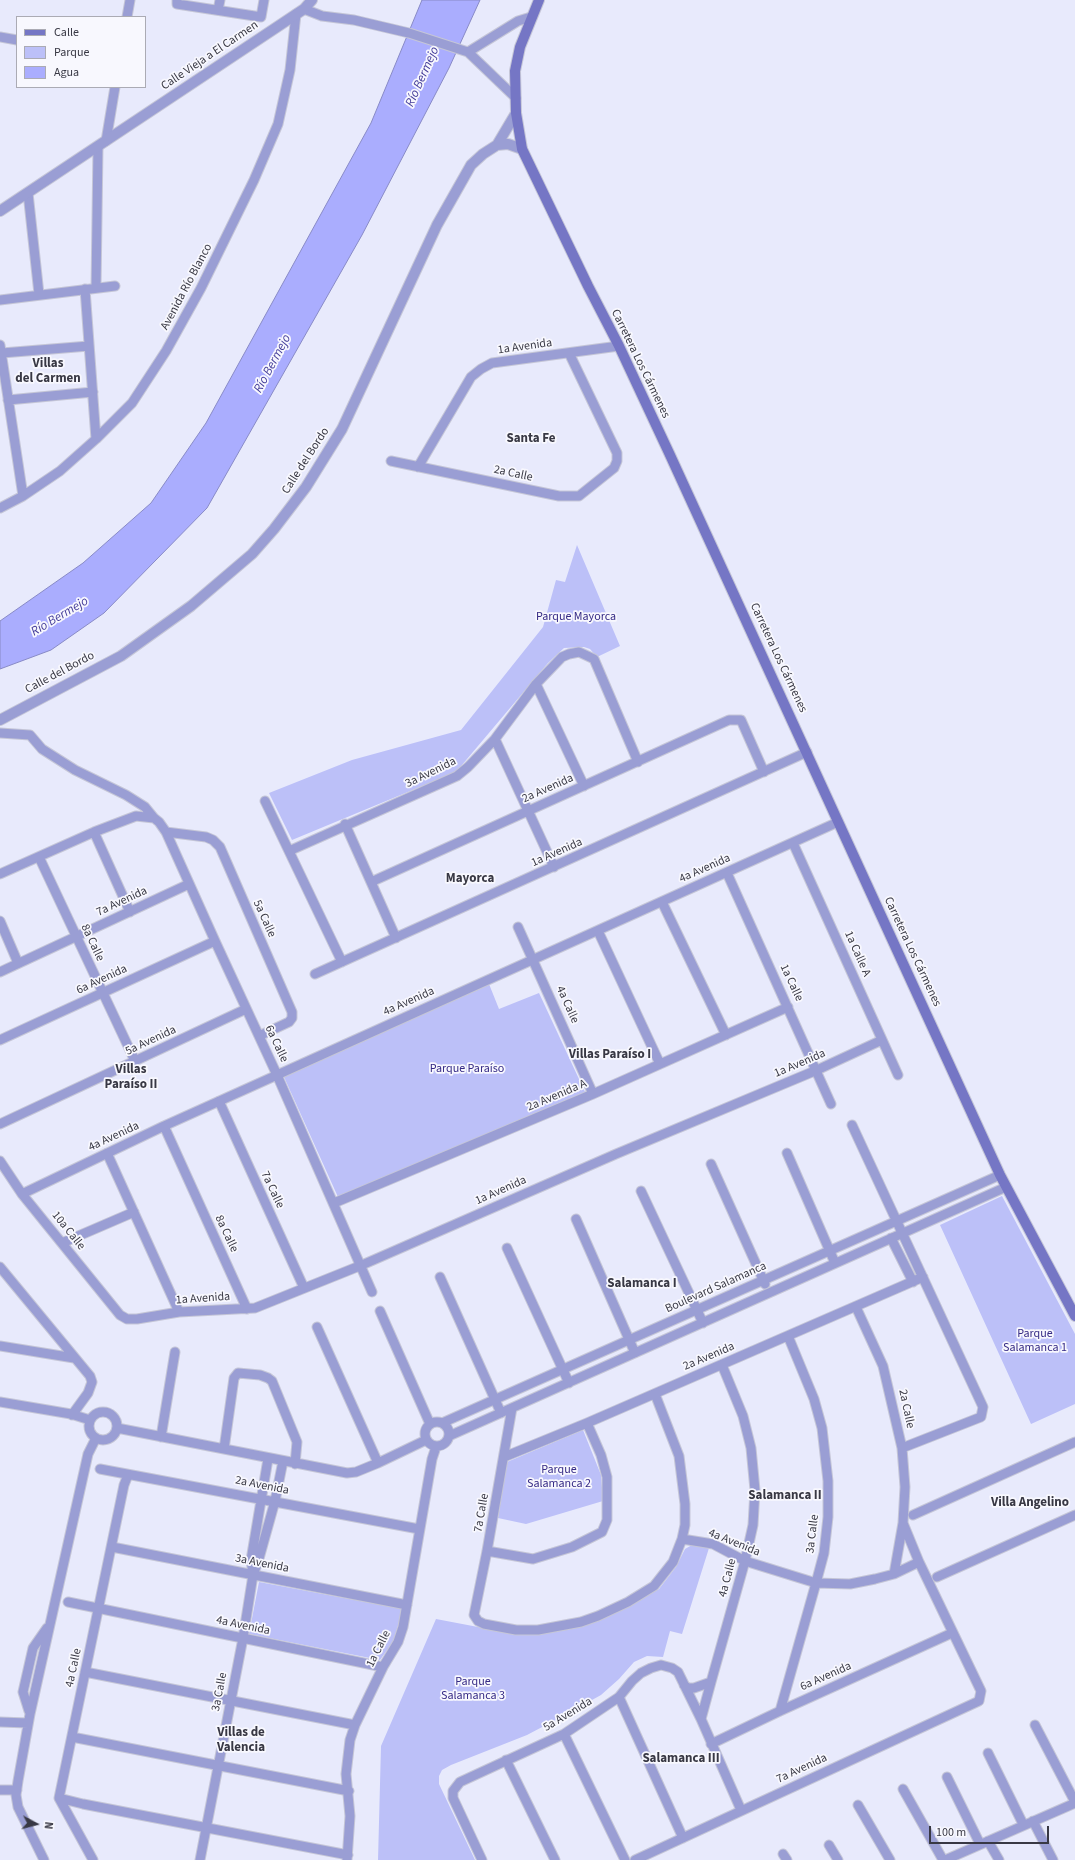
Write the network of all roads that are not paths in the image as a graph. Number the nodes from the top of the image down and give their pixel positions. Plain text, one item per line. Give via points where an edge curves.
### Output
1 (130, 0) edge
2 (220, 0) edge
3 (264, 0) edge
4 (312, 0) edge
5 (539, 0) edge
6 (177, 2) edge
7 (218, 10) junction
8 (300, 11) junction
9 (127, 16) edge
10 (531, 17) junction
11 (0, 37) edge
12 (16, 40) edge
13 (468, 52) junction
14 (115, 88) edge
15 (516, 98) junction
16 (516, 113) junction
17 (102, 144) junction
18 (497, 145) junction
19 (522, 149) junction
20 (28, 193) junction
21 (0, 211) edge
22 (115, 286) dead end
23 (96, 288) junction
24 (85, 289) junction
25 (39, 294) junction
26 (0, 300) edge
27 (89, 346) junction
28 (619, 346) junction
29 (1, 349) edge
30 (569, 353) junction
31 (93, 392) junction
32 (8, 400) junction
33 (96, 439) junction
34 (391, 461) dead end
35 (418, 467) junction
36 (23, 496) junction
37 (0, 508) edge
38 (536, 684) junction
39 (0, 720) edge
40 (0, 733) edge
41 (496, 738) junction
42 (807, 752) junction
43 (638, 762) junction
44 (764, 772) junction
45 (584, 786) junction
46 (265, 801) dead end
47 (528, 811) junction
48 (150, 817) junction
49 (838, 822) junction
50 (346, 824) junction
51 (94, 832) junction
52 (166, 832) junction
53 (793, 843) junction
54 (289, 851) junction
55 (39, 857) junction
56 (554, 867) junction
57 (727, 873) junction
58 (0, 874) edge
59 (371, 882) junction
60 (189, 884) junction
61 (662, 902) junction
62 (130, 912) junction
63 (0, 921) edge
64 (518, 927) dead end
65 (598, 931) junction
66 (76, 936) junction
67 (396, 938) junction
68 (214, 942) junction
69 (533, 960) junction
70 (342, 962) junction
71 (18, 963) junction
72 (0, 972) edge
73 (315, 974) dead end
74 (102, 993) junction
75 (788, 1007) junction
76 (246, 1009) junction
77 (726, 1035) junction
78 (259, 1036) junction
79 (0, 1040) edge
80 (882, 1040) junction
81 (135, 1061) junction
82 (660, 1064) junction
83 (817, 1070) junction
84 (277, 1075) junction
85 (898, 1075) dead end
86 (592, 1094) junction
87 (219, 1101) junction
88 (831, 1104) dead end
89 (0, 1124) edge
90 (852, 1125) dead end
91 (164, 1126) junction
92 (107, 1153) junction
93 (787, 1153) dead end
94 (0, 1161) edge
95 (711, 1164) dead end
96 (1000, 1175) junction
97 (1006, 1186) junction
98 (642, 1191) dead end
99 (22, 1194) junction
100 (334, 1203) junction
101 (134, 1212) junction
102 (576, 1219) dead end
103 (897, 1221) junction
104 (903, 1233) junction
105 (891, 1238) junction
106 (62, 1242) junction
107 (507, 1248) dead end
108 (830, 1251) junction
109 (835, 1263) junction
110 (362, 1265) junction
111 (2, 1273) edge
112 (440, 1277) dead end
113 (923, 1277) junction
114 (763, 1280) junction
115 (912, 1282) junction
116 (304, 1288) junction
117 (372, 1292) dead end
118 (769, 1293) junction
119 (856, 1307) junction
120 (247, 1309) junction
121 (696, 1310) junction
122 (380, 1311) dead end
123 (179, 1312) junction
124 (120, 1315) joint
125 (1075, 1316) edge
126 (703, 1323) junction
127 (317, 1327) dead end
128 (788, 1336) junction
129 (629, 1340) junction
130 (0, 1346) edge
131 (175, 1352) dead end
132 (635, 1353) junction
133 (74, 1358) junction
134 (722, 1365) junction
135 (563, 1369) junction
136 (569, 1383) junction
137 (656, 1394) junction
138 (495, 1399) junction
139 (0, 1402) edge
140 (512, 1408) junction
141 (501, 1413) junction
142 (72, 1415) junction
143 (90, 1420) junction
144 (442, 1423) junction
145 (587, 1423) junction
146 (430, 1424) junction
147 (117, 1428) junction
148 (449, 1436) junction
149 (161, 1437) junction
150 (96, 1438) junction
151 (426, 1440) junction
152 (1075, 1442) edge
153 (436, 1447) junction
154 (902, 1448) junction
155 (224, 1449) junction
156 (504, 1457) junction
157 (268, 1459) junction
158 (282, 1461) junction
159 (378, 1463) junction
160 (295, 1464) junction
161 (100, 1469) dead end
162 (128, 1474) junction
163 (261, 1498) junction
164 (275, 1501) junction
165 (913, 1515) dead end
166 (1075, 1515) edge
167 (903, 1523) junction
168 (419, 1529) junction
169 (682, 1538) junction
170 (112, 1547) junction
171 (487, 1551) junction
172 (745, 1561) junction
173 (919, 1562) junction
174 (894, 1574) junction
175 (253, 1575) junction
176 (937, 1577) dead end
177 (816, 1583) junction
178 (68, 1602) dead end
179 (407, 1605) junction
180 (99, 1608) junction
181 (952, 1634) junction
182 (243, 1638) junction
183 (383, 1667) junction
184 (85, 1672) junction
185 (711, 1682) junction
186 (684, 1685) junction
187 (619, 1697) junction
188 (230, 1701) junction
189 (979, 1701) joint
190 (780, 1711) junction
191 (701, 1719) junction
192 (0, 1722) edge
193 (28, 1723) junction
194 (355, 1725) junction
195 (1035, 1725) dead end
196 (564, 1734) junction
197 (72, 1737) junction
198 (711, 1744) junction
199 (988, 1753) dead end
200 (506, 1760) junction
201 (219, 1766) junction
202 (947, 1777) dead end
203 (903, 1789) dead end
204 (0, 1790) edge
205 (17, 1790) junction
206 (349, 1791) junction
207 (59, 1798) junction
208 (1075, 1802) edge
209 (83, 1804) junction
210 (858, 1805) dead end
211 (64, 1810) junction
212 (741, 1810) junction
213 (1032, 1821) junction
214 (1023, 1824) junction
215 (207, 1827) junction
216 (683, 1838) junction
217 (984, 1842) junction
218 (829, 1845) dead end
219 (348, 1858) edge
220 (44, 1860) edge
221 (93, 1860) edge
222 (200, 1860) edge
223 (482, 1860) edge
224 (555, 1860) edge
225 (625, 1860) edge
226 (635, 1860) edge
227 (838, 1860) edge
228 (890, 1860) edge
229 (944, 1860) edge
230 (999, 1860) edge
231 (1053, 1860) edge

1 - 9 street
2 - 7 street
3 - 7 street via 261,17
4 - 8 street, Calle Vieja a El Carmen
5 - 10 main road, Carretera Los Cármenes
6 - 7 street
8 - 13 street via 360,21
8 - 17 street, Calle Vieja a El Carmen
8 - 33 street, Avenida Río Blanco via 278,124 251,187 201,288 166,351 132,403
10 - 13 street via 518,21
10 - 15 main road, Carretera Los Cármenes via 520,47 515,71
11 - 12 street
13 - 15 street
14 - 17 street
15 - 16 main road, Carretera Los Cármenes
16 - 18 street, Calle del Bordo
16 - 19 main road, Carretera Los Cármenes
17 - 20 street, Calle Vieja a El Carmen
17 - 23 street
18 - 19 street via 508,144
18 - 39 street, Calle del Bordo via 471,165 437,225 342,428 306,487 252,554 191,606 121,656
19 - 28 main road, Carretera Los Cármenes
20 - 21 street, Calle Vieja a El Carmen
20 - 25 street
22 - 23 street
23 - 24 street
24 - 25 street
24 - 27 street
25 - 26 street
27 - 29 street
27 - 31 street
28 - 30 street, 1a Avenida
28 - 42 main road, Carretera Los Cármenes
29 - 32 street
30 - 35 street, 1a Avenida via 492,363 471,377
30 - 35 street, 2a Calle via 616,453 617,461 614,468 579,496 559,496
31 - 32 street
31 - 33 street
32 - 36 street
33 - 36 street, Avenida Río Blanco via 60,471
34 - 35 street, 2a Calle
36 - 37 street, Avenida Río Blanco
38 - 41 street, 3a Avenida
38 - 43 street, 3a Avenida via 562,657 579,652 594,659
38 - 45 street
40 - 48 street, 6a Calle via 30,735 42,749 75,770 145,807
41 - 47 street
41 - 50 street, 3a Avenida via 457,776
42 - 44 street, 1a Avenida
42 - 49 main road, Carretera Los Cármenes
43 - 44 street, 2a Avenida via 735,719 741,720
43 - 45 street, 2a Avenida
44 - 56 street, 1a Avenida
45 - 47 street, 2a Avenida
46 - 54 street
47 - 56 street
47 - 59 street, 2a Avenida
48 - 51 street via 136,816
48 - 52 street, 6a Calle
49 - 53 street, 4a Avenida
49 - 96 main road, Carretera Los Cármenes
50 - 54 street, 3a Avenida
50 - 59 street
51 - 55 street
51 - 62 street
52 - 60 street, 6a Calle
52 - 78 street, 5a Calle via 206,837 220,847 292,1012 289,1022
53 - 57 street, 4a Avenida
53 - 80 street, 1a Calle A
54 - 70 street
55 - 58 street
55 - 66 street, 8a Calle
56 - 67 street, 1a Avenida
57 - 61 street, 4a Avenida
57 - 75 street, 1a Calle
59 - 67 street
60 - 62 street, 7a Avenida
60 - 68 street, 6a Calle
61 - 65 street, 4a Avenida
61 - 77 street
62 - 66 street, 7a Avenida
63 - 71 street
64 - 69 street, 4a Calle
65 - 69 street, 4a Avenida
65 - 82 street
66 - 71 street, 7a Avenida
66 - 74 street, 8a Calle
67 - 70 street, 1a Avenida
68 - 74 street, 6a Avenida
68 - 76 street, 6a Calle
69 - 84 street, 4a Avenida
69 - 86 street, 4a Calle
70 - 73 street, 1a Avenida
71 - 72 street, 7a Avenida
74 - 79 street, 6a Avenida
74 - 81 street, 8a Calle
75 - 77 street, 2a Avenida A
75 - 83 street, 1a Calle
76 - 78 street, 6a Calle
76 - 81 street, 5a Avenida
77 - 82 street, 2a Avenida A
78 - 84 street, 6a Calle
80 - 83 street, 1a Avenida
80 - 85 street, 1a Calle A
81 - 89 street, 5a Avenida
82 - 86 street, 2a Avenida A
83 - 88 street, 1a Calle
83 - 110 street, 1a Avenida
84 - 87 street, 4a Avenida
84 - 100 street, 6a Calle
86 - 100 street, 2a Avenida A
87 - 91 street, 4a Avenida
87 - 116 street, 7a Calle
90 - 103 street
91 - 92 street, 4a Avenida
91 - 120 street, 8a Calle
92 - 99 street, 4a Avenida
92 - 101 street
93 - 108 street
94 - 99 street, 10a Calle
95 - 114 street
96 - 97 main road, Carretera Los Cármenes
96 - 103 street, Boulevard Salamanca
97 - 104 street
97 - 125 main road, Carretera Los Cármenes
98 - 121 street
99 - 106 street, 10a Calle
100 - 110 street, 6a Calle
101 - 106 street
101 - 123 street
102 - 129 street
103 - 104 street
103 - 108 street, Boulevard Salamanca
104 - 105 street
104 - 113 street
105 - 109 street
105 - 115 street
106 - 124 street, 10a Calle
107 - 135 street
108 - 109 street
108 - 114 street, Boulevard Salamanca
109 - 118 street
110 - 116 street, 1a Avenida
110 - 117 street, 6a Calle
111 - 133 street
112 - 138 street
113 - 115 street, 2a Avenida
113 - 154 street via 983,1407 981,1417
114 - 118 street
114 - 121 street, Boulevard Salamanca
115 - 119 street, 2a Avenida
116 - 120 street, 1a Avenida
118 - 126 street
119 - 128 street, 2a Avenida
119 - 154 street, 2a Calle via 883,1366
120 - 123 street, 1a Avenida
121 - 126 street
121 - 129 street, Boulevard Salamanca
122 - 146 street
123 - 124 street, 1a Avenida via 137,1319
126 - 132 street
127 - 159 street
128 - 134 street, 2a Avenida
128 - 177 street, 3a Calle via 814,1399 826,1453 828,1517 824,1553
129 - 132 street
129 - 135 street, Boulevard Salamanca
130 - 133 street
131 - 149 street
132 - 136 street
133 - 142 street via 92,1382
134 - 137 street, 2a Avenida
134 - 172 street, 4a Calle via 743,1416 751,1448 755,1490 753,1525
135 - 136 street
135 - 138 street, Boulevard Salamanca
136 - 140 street
137 - 145 street, 2a Avenida
137 - 169 street via 679,1456 685,1504
138 - 141 street
138 - 144 street, Boulevard Salamanca
139 - 142 street
140 - 141 street
140 - 156 street, 7a Calle
141 - 148 street
142 - 143 street
143 - 147 street via 98,1413 107,1413 115,1418
143 - 150 street via 90,1430
144 - 146 street
144 - 148 street via 448,1428
145 - 156 street, 2a Avenida
145 - 171 street via 607,1477 608,1520 602,1532 572,1547 533,1559
146 - 151 street via 425,1431
147 - 149 street
147 - 150 street via 110,1438
148 - 153 street via 444,1444
149 - 155 street
150 - 193 street via 88,1454 49,1625 33,1648 24,1692 30,1714
151 - 153 street
151 - 159 street
152 - 165 street
153 - 168 street, 1a Calle
154 - 167 street, 2a Calle via 905,1488
155 - 157 street
155 - 160 street via 234,1378 238,1373 260,1375 272,1381 297,1442
156 - 171 street, 7a Calle
157 - 158 street
157 - 163 street, 3a Calle
158 - 160 street
158 - 164 street, 3a Calle
159 - 160 street via 348,1473
161 - 162 street, 2a Avenida
162 - 163 street, 2a Avenida
162 - 170 street, 4a Calle
163 - 164 street, 2a Avenida
163 - 175 street, 3a Calle via 251,1560
164 - 168 street, 2a Avenida
164 - 175 street, 3a Calle
166 - 176 street
167 - 173 street, 2a Calle
167 - 174 street, 2a Calle
168 - 179 street, 1a Calle
169 - 171 street, 7a Calle via 673,1562 654,1586 598,1616 538,1630 516,1630 478,1621 474,1614
169 - 172 street, 4a Avenida via 713,1544
170 - 175 street, 3a Avenida
170 - 180 street, 4a Calle
172 - 177 street, 4a Avenida
172 - 185 street, 4a Calle
173 - 174 street, 4a Avenida
173 - 181 street, 2a Calle
174 - 177 street, 4a Avenida via 850,1584
175 - 179 street, 3a Avenida
175 - 182 street, 3a Calle
177 - 190 street, 3a Calle
178 - 180 street, 4a Avenida
179 - 183 street, 1a Calle via 398,1642
180 - 182 street, 4a Avenida
180 - 184 street, 4a Calle
181 - 189 street, 2a Calle via 981,1691
181 - 190 street, 6a Avenida
182 - 183 street, 4a Avenida
182 - 188 street, 3a Calle
183 - 194 street, 1a Calle
184 - 188 street
184 - 197 street, 4a Calle
185 - 186 street via 694,1688
185 - 191 street, 4a Calle
186 - 187 street, 5a Avenida via 678,1672 661,1666 641,1673
186 - 191 street, 5a Avenida
187 - 196 street, 5a Avenida
187 - 216 street
188 - 194 street
188 - 201 street, 3a Calle
189 - 212 street, 7a Avenida
190 - 198 street, 6a Avenida
191 - 198 street
192 - 193 street
193 - 205 street
194 - 206 street, 1a Calle via 347,1759
195 - 208 street
196 - 200 street, 5a Avenida
196 - 225 street
197 - 201 street
197 - 207 street, 4a Calle
198 - 212 street
199 - 214 street
200 - 223 street, 5a Avenida via 460,1782 453,1791 455,1803
200 - 224 street
201 - 206 street
201 - 215 street, 3a Calle
202 - 217 street
203 - 229 street
204 - 205 street
205 - 220 street via 18,1807
206 - 219 street, 1a Calle
207 - 209 street
207 - 211 street
208 - 213 street
209 - 211 street
209 - 215 street
210 - 228 street
211 - 221 street
212 - 216 street, 7a Avenida
213 - 214 street
213 - 231 street
214 - 217 street
215 - 219 street
215 - 222 street, 3a Calle
216 - 226 street, 7a Avenida
217 - 229 street
217 - 230 street
218 - 227 street

